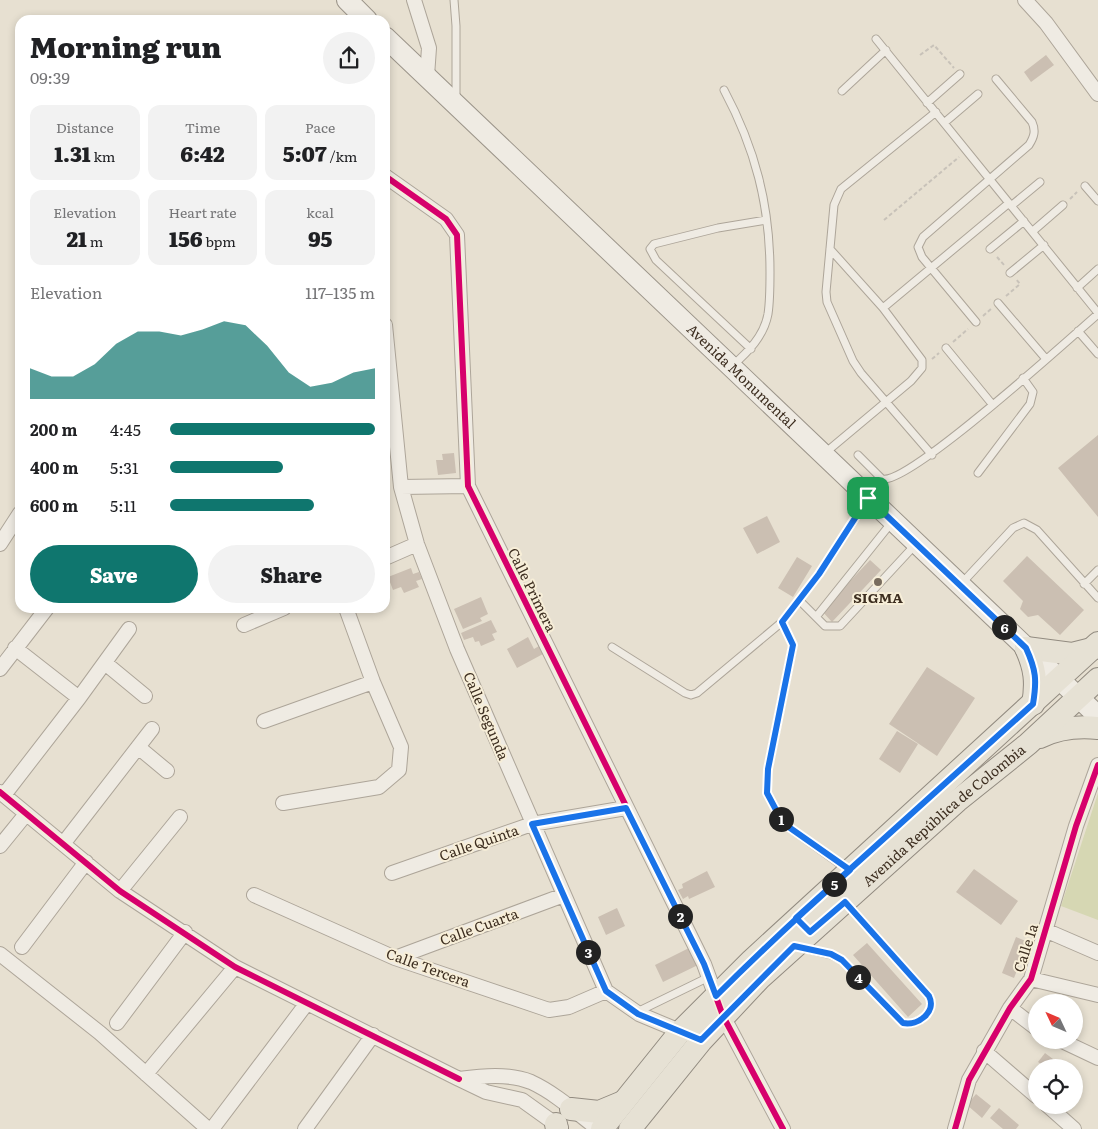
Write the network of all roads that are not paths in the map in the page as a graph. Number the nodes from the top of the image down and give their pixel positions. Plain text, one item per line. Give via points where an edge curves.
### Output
1 (347, 0) edge
2 (414, 0) edge
3 (454, 0) edge
4 (1025, 0) edge
5 (363, 15) edge
6 (876, 39) dead end
7 (390, 42) edge
8 (886, 50) junction
9 (960, 74) dead end
10 (427, 76) junction
11 (996, 79) dead end
12 (724, 90) dead end
13 (842, 91) dead end
14 (978, 94) dead end
15 (1098, 94) edge
16 (927, 103) junction
17 (456, 104) junction
18 (936, 112) junction
19 (944, 123) junction
20 (390, 179) edge
21 (990, 180) junction
22 (1040, 182) dead end
23 (1085, 186) road end
24 (1098, 201) edge
25 (1010, 204) junction
26 (1063, 204) road end
27 (766, 220) junction
28 (1024, 221) junction
29 (1032, 231) junction
30 (1044, 245) junction
31 (830, 249) junction
32 (990, 250) dead end
33 (931, 268) junction
34 (1098, 269) edge
35 (1010, 273) dead end
36 (1077, 288) junction
37 (998, 303) dead end
38 (883, 308) junction
39 (1098, 314) edge
40 (976, 322) dead end
41 (1078, 332) junction
42 (946, 348) dead end
43 (751, 349) junction
44 (1098, 354) edge
45 (1046, 359) junction
46 (731, 367) junction
47 (1023, 378) junction
48 (390, 402) edge
49 (886, 402) junction
50 (992, 404) junction
51 (823, 455) junction
52 (858, 455) dead end
53 (932, 455) junction
54 (978, 473) dead end
55 (468, 486) junction
56 (401, 487) junction
57 (868, 498) junction
58 (15, 521) edge
59 (892, 521) junction
60 (0, 544) edge
61 (417, 544) junction
62 (916, 544) junction
63 (390, 556) edge
64 (1098, 570) edge
65 (1084, 584) junction
66 (960, 585) junction
67 (1098, 598) edge
68 (798, 600) junction
69 (43, 613) edge
70 (272, 613) edge
71 (348, 613) edge
72 (816, 617) junction
73 (782, 622) junction
74 (244, 625) dead end
75 (129, 629) dead end
76 (1095, 646) edge
77 (15, 648) junction
78 (612, 648) dead end
79 (1026, 648) junction
80 (105, 663) junction
81 (0, 669) edge
82 (1098, 679) edge
83 (1059, 680) junction
84 (373, 682) junction
85 (145, 696) dead end
86 (79, 698) junction
87 (1077, 698) junction
88 (1033, 704) junction
89 (1098, 716) edge
90 (264, 721) dead end
91 (1098, 728) edge
92 (152, 729) dead end
93 (1028, 744) junction
94 (138, 747) junction
95 (1098, 765) edge
96 (167, 771) dead end
97 (2, 793) edge
98 (283, 802) dead end
99 (626, 808) junction
100 (26, 814) junction
101 (180, 817) dead end
102 (532, 824) junction
103 (63, 844) junction
104 (0, 846) edge
105 (86, 862) junction
106 (850, 870) junction
107 (392, 873) dead end
108 (120, 891) junction
109 (254, 895) dead end
110 (564, 895) junction
111 (845, 902) junction
112 (1045, 930) junction
113 (185, 932) junction
114 (800, 932) junction
115 (22, 947) dead end
116 (1098, 953) edge
117 (0, 954) edge
118 (395, 958) junction
119 (235, 966) junction
120 (1030, 979) junction
121 (606, 991) junction
122 (1098, 995) edge
123 (716, 996) junction
124 (307, 1002) junction
125 (1010, 1008) junction
126 (636, 1012) junction
127 (1028, 1022) edge
128 (117, 1023) dead end
129 (680, 1032) junction
130 (373, 1035) junction
131 (701, 1040) junction
132 (1079, 1049) edge
133 (984, 1051) junction
134 (1098, 1058) edge
135 (146, 1074) junction
136 (459, 1078) junction
137 (530, 1082) junction
138 (1028, 1089) edge
139 (522, 1100) junction
140 (624, 1102) junction
141 (1057, 1114) edge
142 (562, 1123) edge
143 (208, 1129) edge
144 (212, 1129) edge
145 (305, 1129) edge
146 (598, 1129) edge
147 (602, 1129) edge
148 (630, 1129) edge
149 (783, 1129) edge
150 (955, 1129) edge
151 (1074, 1129) edge

1 - 5 main road
2 - 10 street via 429,48
3 - 17 lane
4 - 15 street
6 - 8 lane
7 - 10 main road, Avenida Monumental
8 - 13 lane
8 - 16 lane
9 - 16 lane
10 - 17 main road, Avenida Monumental
11 - 21 lane via 1032,122 1034,134 1029,145
12 - 27 lane via 753,152
14 - 19 lane
16 - 18 lane
17 - 46 main road, Avenida Monumental
18 - 19 lane
18 - 31 lane via 841,189 834,205
19 - 21 lane
20 - 55 street, Calle Primera via 446,218 457,235
21 - 25 lane
21 - 33 lane via 923,237 918,252
22 - 25 lane
23 - 24 lane
25 - 28 lane
25 - 33 lane
26 - 29 lane
27 - 43 lane via 770,252 768,315
27 - 43 lane via 654,244 650,249 656,260
28 - 29 lane
28 - 32 lane
29 - 30 lane
30 - 35 lane
30 - 36 lane
31 - 38 lane
31 - 49 lane via 827,302 853,361
33 - 38 lane
33 - 40 lane
34 - 36 lane
36 - 39 lane
37 - 45 lane
38 - 49 lane via 922,360 922,368 917,374
39 - 41 lane
41 - 44 lane
41 - 45 lane
42 - 50 lane
43 - 46 lane
45 - 47 lane
46 - 51 main road, Avenida Monumental
47 - 50 lane
47 - 54 lane via 1033,392 1030,404
48 - 56 street, Calle Segunda
49 - 51 lane
49 - 53 lane
50 - 53 lane
51 - 57 main road, Avenida Monumental
52 - 53 lane via 886,480 895,478
55 - 56 street
55 - 99 street, Calle Primera
56 - 61 street, Calle Segunda
57 - 59 main road, Avenida Monumental
57 - 68 lane via 819,574
58 - 60 street
59 - 62 main road, Avenida Monumental
59 - 72 lane
61 - 63 street
61 - 102 street, Calle Segunda via 457,649
62 - 66 main road, Avenida Monumental
62 - 72 lane via 840,626 824,626
64 - 65 lane
65 - 66 lane via 1037,530 1024,523 1013,528
65 - 67 lane
66 - 79 main road, Avenida Monumental
68 - 72 lane
68 - 73 lane
69 - 77 street
70 - 74 street
71 - 84 street
73 - 78 lane via 691,695
73 - 106 lane via 793,645 768,769 767,793 783,823
75 - 80 street
76 - 79 main road via 1072,654
76 - 83 main road, Avenida República de Colombia
77 - 81 street
77 - 86 street
79 - 83 main road, Avenida Monumental
79 - 88 main road via 1034,667
80 - 85 street
80 - 86 street
82 - 87 main road, Avenida República de Colombia
83 - 87 main road, Avenida Monumental
83 - 88 main road, Avenida República de Colombia
84 - 90 street
84 - 98 street via 401,747 399,770 379,788
86 - 97 street
87 - 89 main road, Avenida Monumental
87 - 93 main road, Avenida República de Colombia
88 - 106 main road, Avenida República de Colombia
91 - 93 main road via 1051,732
92 - 94 street
93 - 111 main road, Avenida República de Colombia
94 - 96 street
94 - 103 street
95 - 112 street, Calle 1a
97 - 100 street
99 - 102 street, Calle Quinta
99 - 123 street, Calle Primera
100 - 103 street
100 - 104 street
101 - 108 street
102 - 107 street, Calle Quinta
102 - 110 street, Calle Segunda
103 - 105 street
105 - 108 street
105 - 115 street
106 - 114 main road, Avenida República de Colombia
108 - 113 street
109 - 118 street, Calle Tercera
110 - 118 street, Calle Cuarta
110 - 121 street, Calle Segunda
111 - 114 main road, Avenida República de Colombia
111 - 114 lane via 929,996 931,1010 918,1022 903,1023 842,960
112 - 116 street
112 - 120 street, Calle 1a
113 - 119 street
113 - 128 street
114 - 123 main road, Avenida República de Colombia
117 - 135 street
118 - 121 street, Calle Tercera via 549,1010 569,1007
119 - 124 street
119 - 135 street
120 - 122 street
120 - 125 street, Calle 1a
121 - 126 street
123 - 126 lane
123 - 129 main road, Avenida República de Colombia
123 - 131 main road, Avenida República de Colombia
123 - 149 street, Calle Primera
124 - 130 street
124 - 144 street
125 - 127 street
125 - 133 street, Calle 1a
126 - 129 street
129 - 131 street
129 - 140 main road, Avenida República de Colombia
130 - 136 street
130 - 145 street
131 - 148 main road, Avenida República de Colombia
132 - 134 street
133 - 138 street
133 - 150 street, Calle 1a via 969,1080
135 - 143 street
136 - 137 street via 492,1075
136 - 139 street via 486,1092
137 - 139 street
137 - 142 street
139 - 142 street
140 - 142 main road
140 - 147 main road, Avenida República de Colombia
141 - 151 street
142 - 146 street

